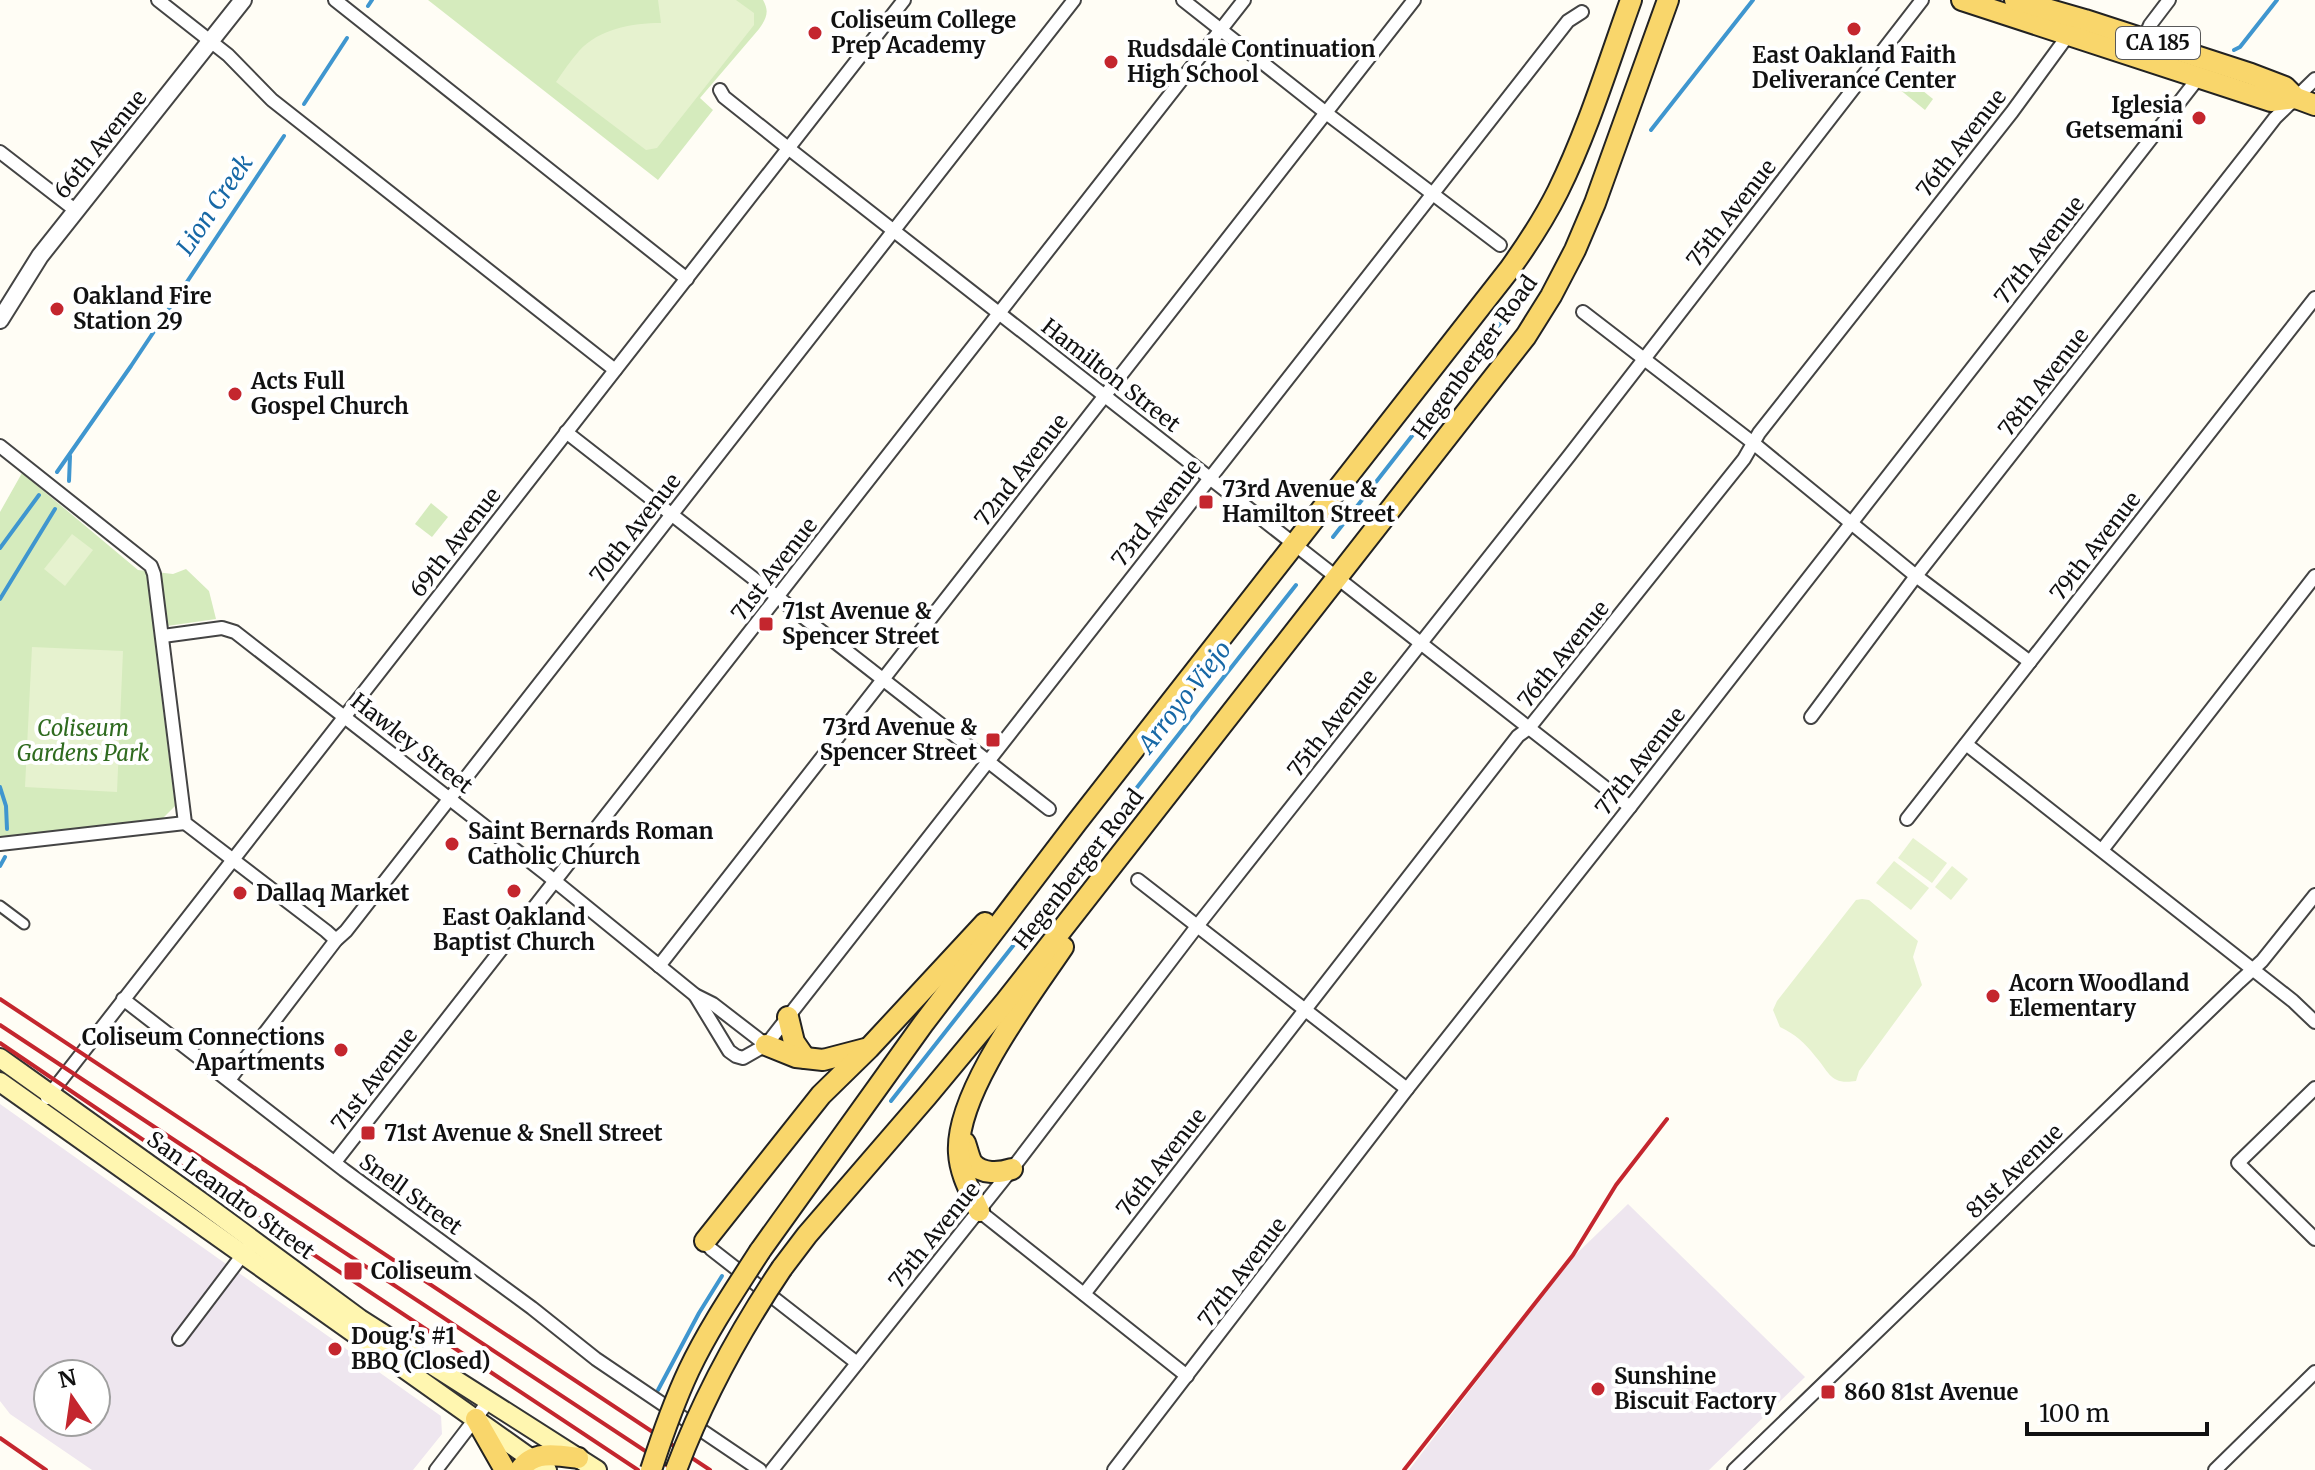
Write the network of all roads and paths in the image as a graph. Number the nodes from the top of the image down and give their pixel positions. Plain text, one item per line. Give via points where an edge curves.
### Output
1 (158, 0) edge
2 (243, 0) edge
3 (335, 0) edge
4 (904, 0) edge
5 (1074, 0) edge
6 (1183, 0) edge
7 (1244, 0) edge
8 (1414, 0) edge
9 (1631, 0) edge
10 (1668, 0) edge
11 (1922, 0) edge
12 (1962, 0) edge
13 (2015, 0) edge
14 (2169, 0) edge
15 (2054, 5) edge
16 (1582, 12) dead end
17 (1221, 29) junction
18 (2069, 34) junction
19 (2144, 39) junction
20 (210, 41) junction
21 (2199, 77) junction
22 (2315, 79) edge
23 (720, 90) dead end
24 (2306, 102) edge
25 (1326, 113) junction
26 (788, 148) junction
27 (0, 152) edge
28 (1432, 195) junction
29 (75, 210) junction
30 (894, 231) junction
31 (1500, 245) dead end
32 (687, 279) junction
33 (2315, 298) edge
34 (1583, 312) dead end
35 (999, 313) junction
36 (0, 320) edge
37 (1644, 359) junction
38 (615, 370) junction
39 (1104, 396) junction
40 (566, 432) junction
41 (1752, 442) junction
42 (0, 446) edge
43 (1209, 477) junction
44 (671, 514) junction
45 (1850, 523) junction
46 (1294, 544) junction
47 (1916, 576) junction
48 (2315, 576) edge
49 (1337, 577) junction
50 (777, 597) junction
51 (163, 636) junction
52 (1420, 643) junction
53 (2030, 662) junction
54 (883, 679) junction
55 (343, 716) junction
56 (1811, 717) dead end
57 (1529, 728) junction
58 (1966, 744) junction
59 (987, 762) junction
60 (450, 798) junction
61 (1630, 807) junction
62 (1049, 809) dead end
63 (1907, 819) dead end
64 (185, 823) junction
65 (1073, 827) junction
66 (0, 844) edge
67 (2102, 850) junction
68 (233, 858) junction
69 (1115, 860) junction
70 (1138, 880) dead end
71 (554, 881) junction
72 (2315, 895) edge
73 (0, 906) edge
74 (24, 924) dead end
75 (1198, 925) junction
76 (336, 940) junction
77 (659, 966) junction
78 (2254, 971) junction
79 (695, 995) junction
80 (123, 999) junction
81 (1304, 1009) junction
82 (788, 1017) junction
83 (2315, 1022) edge
84 (766, 1045) junction
85 (869, 1048) junction
86 (0, 1058) edge
87 (805, 1058) junction
88 (229, 1080) junction
89 (0, 1082) edge
90 (2315, 1088) edge
91 (1407, 1089) junction
92 (50, 1094) junction
93 (39, 1110) junction
94 (960, 1132) junction
95 (335, 1162) junction
96 (1012, 1169) junction
97 (979, 1211) junction
98 (2315, 1239) edge
99 (705, 1241) joint
100 (248, 1248) junction
101 (1084, 1294) junction
102 (179, 1339) dead end
103 (857, 1363) junction
104 (2315, 1372) edge
105 (1187, 1376) junction
106 (482, 1410) junction
107 (734, 1452) junction
108 (578, 1458) junction
109 (532, 1466) edge
110 (2218, 1469) edge
111 (436, 1470) edge
112 (505, 1470) edge
113 (597, 1470) edge
114 (651, 1470) edge
115 (676, 1470) edge
116 (742, 1470) edge
117 (760, 1470) edge
118 (772, 1470) edge
119 (1114, 1470) edge
120 (1734, 1470) edge

1 - 20 street
2 - 20 street, 66th Avenue
3 - 32 street
4 - 26 street, 69th Avenue
5 - 30 street, 70th Avenue
6 - 17 street
7 - 17 street, 71st Avenue
8 - 25 street, 72nd Avenue
9 - 46 main road, Hegenberger Road via 1577,147 1536,231
10 - 49 main road, Hegenberger Road via 1595,203 1551,296 1526,336
11 - 37 street, 75th Avenue
12 - 18 main road, CA 185
13 - 15 main road, CA 185
14 - 19 street
15 - 19 main road, CA 185
16 - 28 street, 73rd Avenue via 1568,21
17 - 25 street
17 - 35 street, 71st Avenue
18 - 21 main road, CA 185
18 - 41 street, 76th Avenue
19 - 24 main road, CA 185 via 2285,87
20 - 29 street, 66th Avenue
20 - 38 street via 272,100
21 - 24 main road, CA 185 via 2271,101
21 - 45 street, 77th Avenue
22 - 24 street, 78th Avenue
23 - 26 street, Hamilton Street
24 - 47 street, 78th Avenue via 2260,137
25 - 28 street
25 - 39 street, 72nd Avenue
26 - 30 street, Hamilton Street
26 - 32 street, 69th Avenue
27 - 29 street
28 - 31 street
28 - 43 street, 73rd Avenue
29 - 36 street, 66th Avenue
30 - 35 street, Hamilton Street
30 - 44 street, 70th Avenue
32 - 38 street, 69th Avenue
33 - 53 street, 79th Avenue
34 - 37 street
35 - 39 street, Hamilton Street
35 - 50 street, 71st Avenue
37 - 41 street
37 - 52 street, 75th Avenue
38 - 40 street, 69th Avenue
39 - 43 street, Hamilton Street
39 - 54 street, 72nd Avenue
40 - 44 street
40 - 55 street, 69th Avenue
41 - 45 street
41 - 57 street, 76th Avenue
42 - 51 street via 151,566
43 - 46 street, Hamilton Street
43 - 59 street, 73rd Avenue
44 - 50 street
44 - 60 street, 70th Avenue
45 - 47 street
45 - 61 street, 77th Avenue
46 - 49 street, Hamilton Street
46 - 65 main road, Hegenberger Road
47 - 53 street
47 - 56 street, 78th Avenue
48 - 67 street
49 - 52 street, Hamilton Street
49 - 69 main road, Hegenberger Road
50 - 54 street
50 - 71 street, 71st Avenue
51 - 55 street, Hawley Street via 222,628 235,632
51 - 64 street
52 - 57 street, Hamilton Street
52 - 75 street, 75th Avenue
53 - 58 street, 79th Avenue
54 - 59 street
54 - 77 street, 72nd Avenue
55 - 60 street, Hawley Street
55 - 68 street, 69th Avenue
57 - 61 street, Hamilton Street
57 - 81 street, 76th Avenue
58 - 63 street, 79th Avenue
58 - 67 street
59 - 62 street
59 - 82 street, 73rd Avenue
60 - 71 street, Hawley Street
60 - 76 street, 70th Avenue
61 - 91 street, 77th Avenue
64 - 66 street
64 - 68 street
65 - 85 main road
65 - 114 main road, Hegenberger Road, bridge via 760,1251 690,1368
67 - 78 street
68 - 76 street
68 - 80 street, 69th Avenue
69 - 94 main road via 981,1075
69 - 115 main road, Hegenberger Road, bridge via 1006,1001 782,1268 733,1344
70 - 75 street
71 - 77 street, Hawley Street
71 - 95 street, 71st Avenue
72 - 78 street, 81st Avenue
73 - 74 street
75 - 81 street
75 - 96 street, 75th Avenue
76 - 88 street, 70th Avenue
77 - 79 street, Hawley Street
78 - 83 street
78 - 120 street, 81st Avenue
79 - 84 street, Hawley Street
79 - 84 street, Hawley Street via 736,1056 743,1058
80 - 88 street, Snell Street
80 - 92 street, 69th Avenue
81 - 91 street
81 - 101 street, 76th Avenue
82 - 84 street, 73rd Avenue
82 - 87 main road via 794,1042
84 - 87 main road
85 - 87 main road via 823,1060
85 - 99 main road via 821,1095
86 - 92 main road, San Leandro Street
88 - 95 street, Snell Street
89 - 93 main road, San Leandro Street
90 - 98 street via 2238,1163
91 - 105 street, 77th Avenue
92 - 93 street, 69th Avenue
92 - 100 main road, San Leandro Street
93 - 100 main road, San Leandro Street
94 - 96 main road via 973,1163 992,1172
94 - 97 main road via 963,1173
95 - 107 street, Snell Street via 621,1378
96 - 97 street, 75th Avenue
97 - 101 street
97 - 103 street, 75th Avenue
99 - 103 street
100 - 102 street
100 - 106 main road, San Leandro Street
101 - 105 street
103 - 118 street, 75th Avenue
104 - 110 street
105 - 119 street, 77th Avenue
106 - 108 main road, San Leandro Street
106 - 109 main road, San Leandro Street
106 - 111 street
106 - 112 main road
107 - 116 street
107 - 117 street, Snell Street
108 - 109 main road via 545,1456
108 - 113 main road, San Leandro Street

